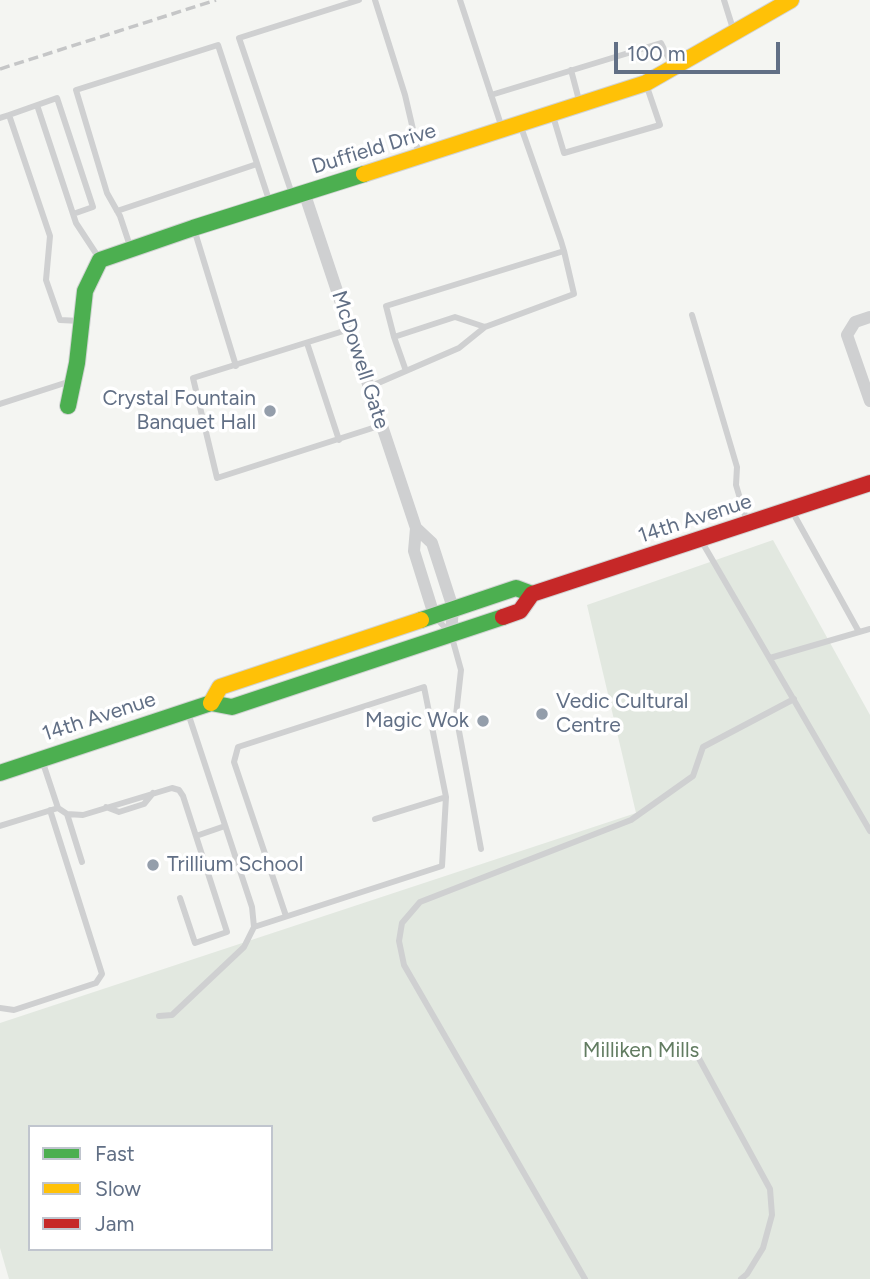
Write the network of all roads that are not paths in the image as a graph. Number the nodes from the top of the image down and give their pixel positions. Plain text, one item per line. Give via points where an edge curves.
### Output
1 (359, 0) edge
2 (375, 0) edge
3 (460, 0) edge
4 (724, 0) edge
5 (791, 0) edge
6 (734, 32) junction
7 (673, 66) junction
8 (571, 70) junction
9 (646, 83) junction
10 (491, 95) junction
11 (37, 105) junction
12 (580, 105) junction
13 (9, 115) junction
14 (553, 115) junction
15 (0, 118) edge
16 (521, 125) junction
17 (503, 131) junction
18 (420, 156) junction
19 (257, 164) junction
20 (298, 194) junction
21 (270, 204) junction
22 (117, 211) junction
23 (73, 214) junction
24 (193, 228) junction
25 (131, 248) junction
26 (564, 251) junction
27 (100, 260) junction
28 (692, 315) dead end
29 (870, 317) edge
30 (82, 321) junction
31 (485, 327) junction
32 (350, 329) junction
33 (394, 337) junction
34 (307, 343) junction
35 (236, 366) junction
36 (405, 371) junction
37 (74, 380) junction
38 (369, 387) junction
39 (870, 401) edge
40 (0, 404) edge
41 (68, 406) dead end
42 (382, 425) junction
43 (339, 440) junction
44 (870, 483) edge
45 (791, 510) junction
46 (747, 524) junction
47 (416, 528) junction
48 (701, 540) junction
49 (532, 594) junction
50 (453, 608) junction
51 (434, 615) junction
52 (870, 629) edge
53 (859, 632) junction
54 (451, 634) junction
55 (770, 658) junction
56 (794, 699) junction
57 (211, 703) junction
58 (187, 710) junction
59 (42, 758) junction
60 (0, 773) edge
61 (446, 797) junction
62 (58, 808) junction
63 (50, 810) junction
64 (67, 814) junction
65 (375, 819) dead end
66 (0, 826) edge
67 (225, 826) junction
68 (870, 831) edge
69 (196, 836) junction
70 (481, 849) dead end
71 (82, 862) dead end
72 (180, 898) dead end
73 (286, 916) junction
74 (254, 927) junction
75 (0, 1008) edge
76 (159, 1017) dead end
77 (696, 1053) dead end
78 (585, 1279) edge
79 (741, 1279) edge

1 - 20 lane via 239,38
2 - 18 lane
3 - 10 lane
4 - 6 lane
5 - 6 main road, Duffield Drive
6 - 7 main road, Duffield Drive
7 - 8 lane via 661,43
7 - 9 main road, Duffield Drive
8 - 10 lane
8 - 12 lane
9 - 12 main road, Duffield Drive
9 - 14 lane via 660,125 564,153
10 - 17 lane
11 - 13 lane
11 - 23 lane
11 - 23 lane via 57,99 93,207
12 - 14 main road, Duffield Drive
13 - 15 lane
13 - 30 lane via 50,236 46,280 60,320
14 - 16 main road, Duffield Drive
16 - 17 main road, Duffield Drive
16 - 26 lane
17 - 18 main road, Duffield Drive
18 - 20 main road, Duffield Drive
19 - 21 lane
19 - 22 lane
19 - 22 lane via 218,45 76,90 107,193
20 - 21 main road, Duffield Drive
20 - 32 street, McDowell Gate
21 - 24 main road, Duffield Drive
22 - 25 lane
23 - 27 lane
24 - 25 main road, Duffield Drive
24 - 35 lane
25 - 27 main road, Duffield Drive
26 - 31 lane via 574,293
26 - 33 lane via 386,306
27 - 30 main road via 85,291
28 - 46 lane via 737,467 736,485
29 - 39 street via 855,322 847,335
30 - 37 main road
31 - 33 lane via 455,317
31 - 36 lane via 459,348
32 - 34 lane
32 - 38 street, McDowell Gate
33 - 36 lane
34 - 35 lane
34 - 43 lane
35 - 43 lane via 192,378 217,478
36 - 38 lane
37 - 40 lane
37 - 41 main road
38 - 42 street, McDowell Gate
42 - 43 lane
42 - 47 street, McDowell Gate
44 - 45 main road, 14th Avenue
45 - 46 main road, 14th Avenue
45 - 53 lane
46 - 48 main road, 14th Avenue
47 - 50 street, McDowell Gate via 432,544
47 - 51 street, McDowell Gate via 414,551
48 - 49 main road, 14th Avenue
48 - 55 lane
49 - 50 main road, 14th Avenue via 516,588
49 - 54 main road, 14th Avenue via 520,611
50 - 51 main road, 14th Avenue
50 - 54 street, McDowell Gate
51 - 54 lane
51 - 57 main road, 14th Avenue via 220,687
52 - 53 lane
53 - 55 lane
54 - 57 main road, 14th Avenue via 232,707
54 - 70 lane via 461,670 456,715
55 - 56 lane
56 - 68 lane
56 - 78 lane via 703,747 693,776 631,820 420,902 402,923 399,941 404,965
57 - 58 main road, 14th Avenue
58 - 59 main road, 14th Avenue
58 - 67 lane
59 - 60 main road, 14th Avenue
59 - 62 lane
61 - 65 lane
61 - 73 lane via 442,866
61 - 73 lane via 424,687 238,747 234,762
62 - 63 lane
62 - 64 lane
63 - 66 lane
63 - 75 lane via 102,974 96,983 14,1010
64 - 69 lane via 83,815 172,788 183,796
64 - 71 lane
67 - 69 lane
67 - 74 lane via 252,907
69 - 72 lane via 226,932 195,943
73 - 74 lane
74 - 76 lane via 244,947 172,1015
77 - 79 lane via 770,1189 772,1214 763,1248

